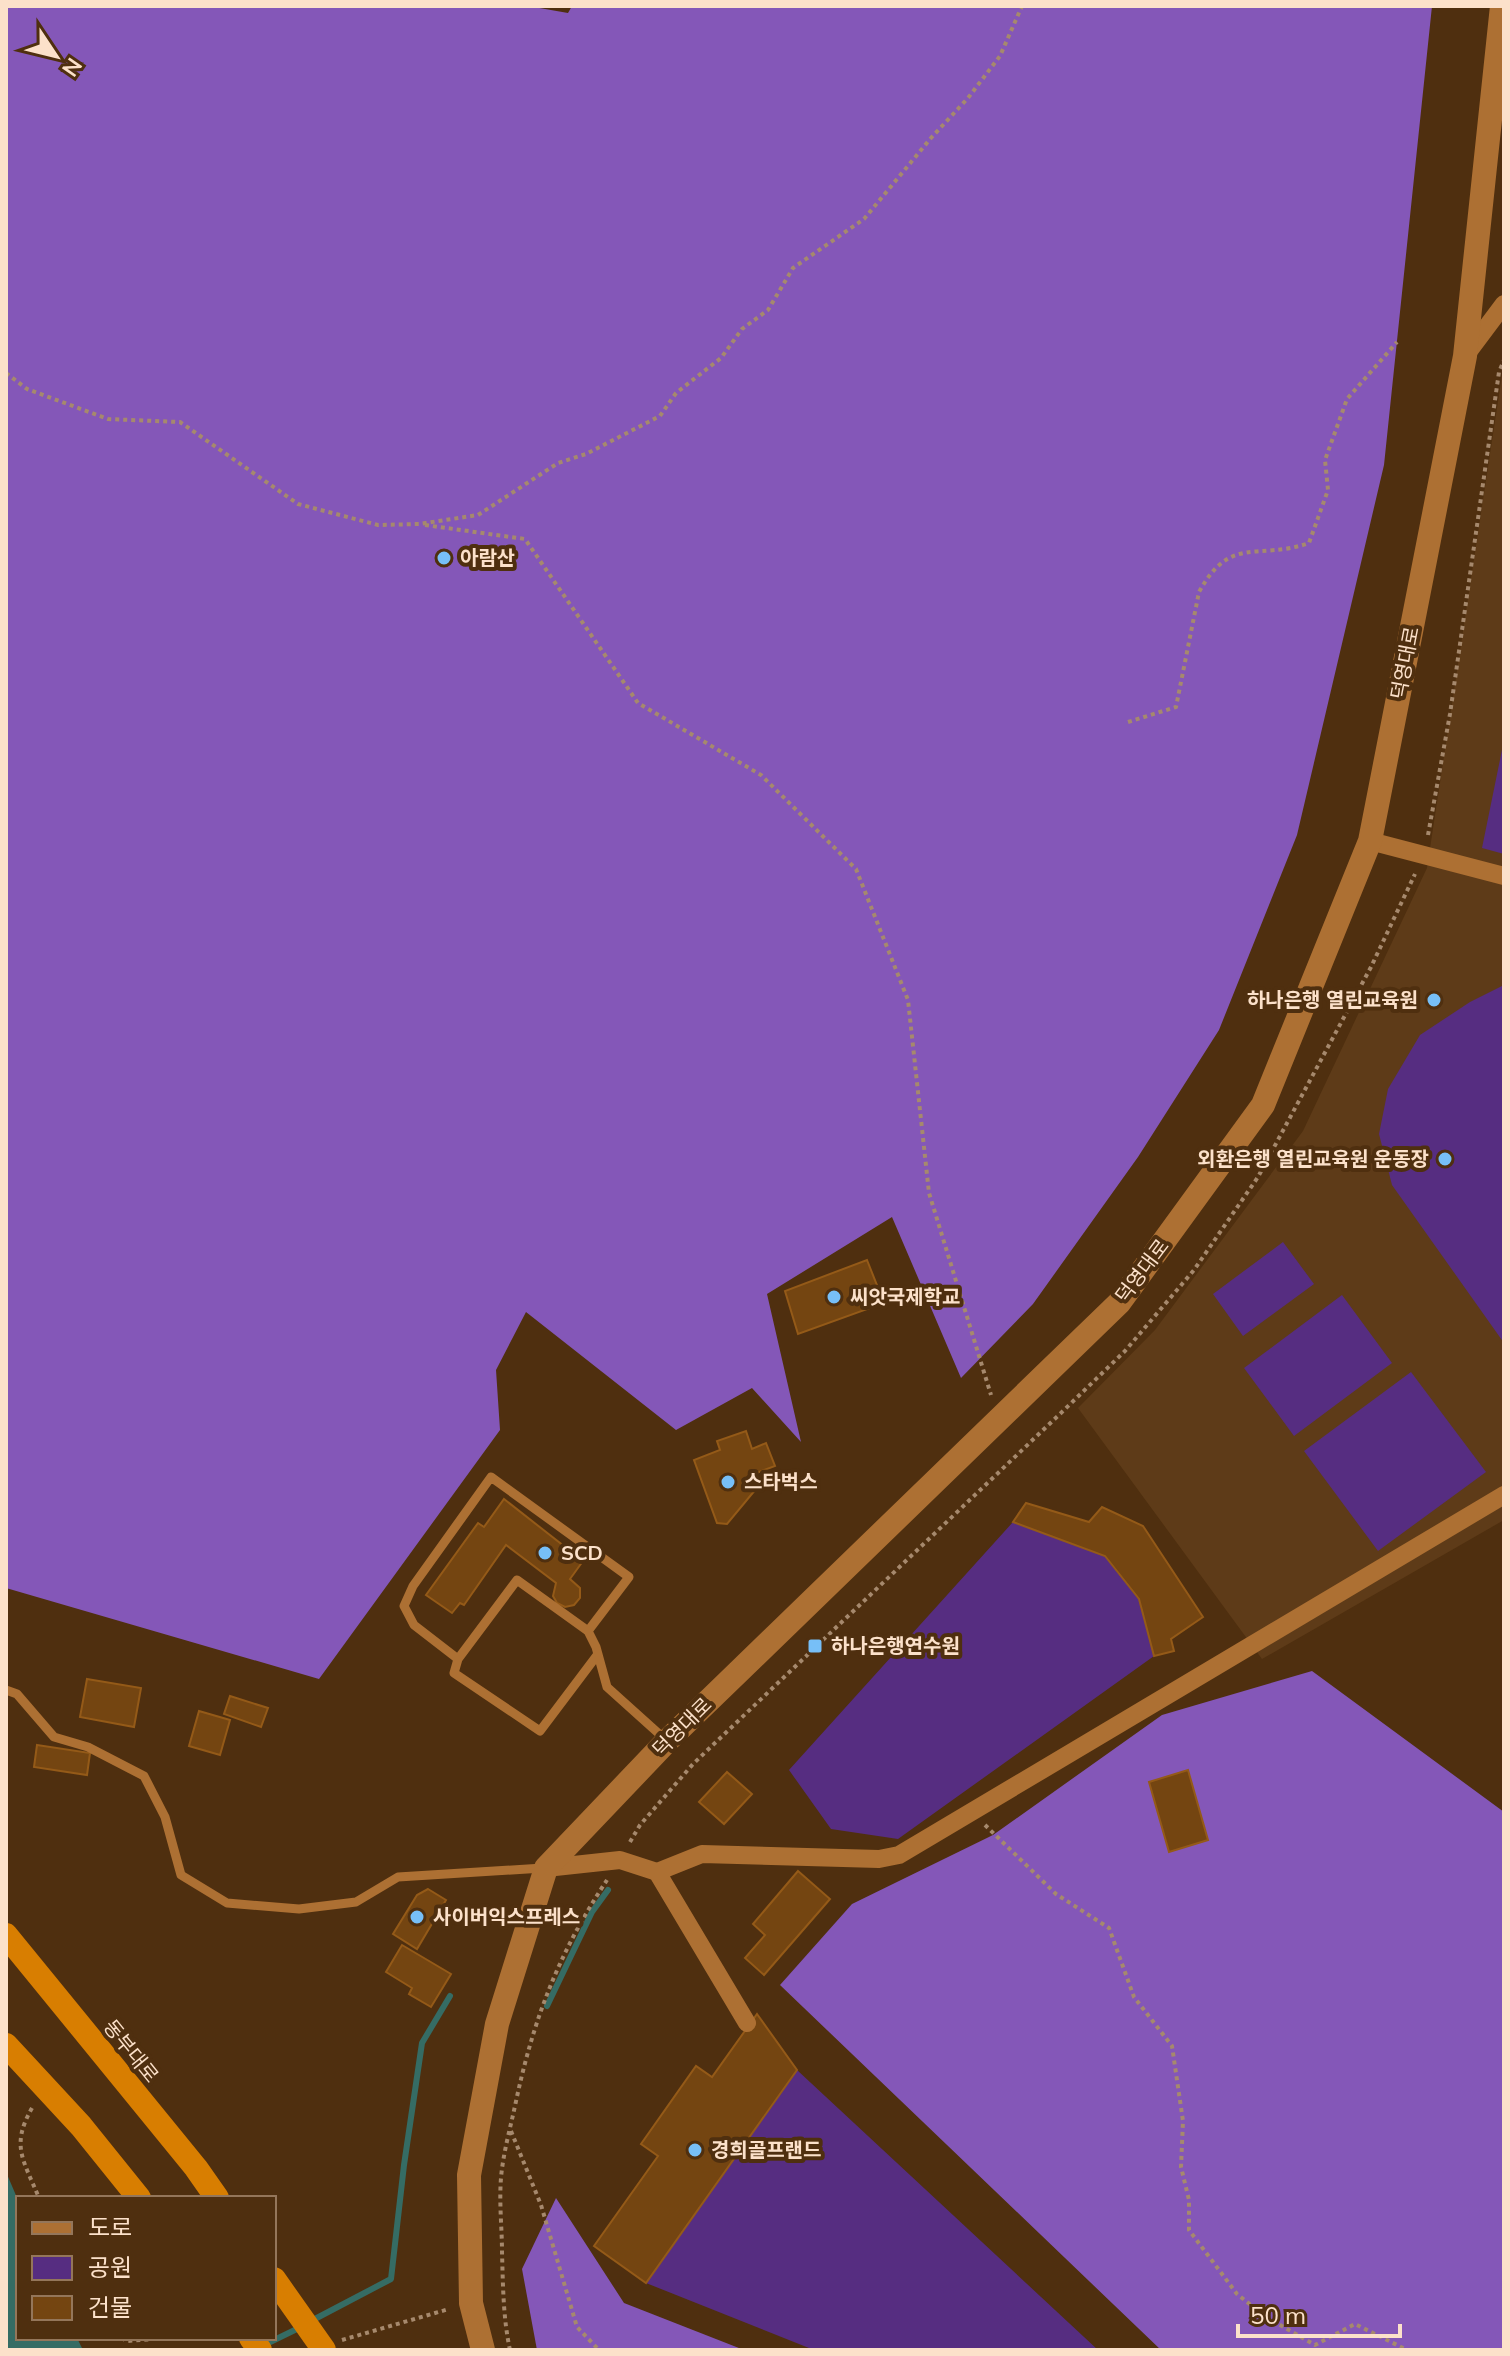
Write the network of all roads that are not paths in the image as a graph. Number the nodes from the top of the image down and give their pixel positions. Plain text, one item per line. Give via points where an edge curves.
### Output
1 (1502, 6) edge
2 (1499, 111) edge
3 (1504, 304) edge
4 (1465, 356) junction
5 (1370, 841) junction
6 (1504, 876) edge
7 (1504, 1495) edge
8 (588, 1631) junction
9 (598, 1654) junction
10 (458, 1659) junction
11 (6, 1690) edge
12 (667, 1741) junction
13 (546, 1868) junction
14 (657, 1872) junction
15 (6, 1935) edge
16 (747, 2023) dead end
17 (6, 2045) edge
18 (137, 2196) edge
19 (216, 2196) edge
20 (276, 2281) edge
21 (332, 2345) edge
22 (483, 2350) edge

1 - 2 main road, 덕영대로
2 - 4 main road, 덕영대로
3 - 4 street
4 - 5 main road, 덕영대로
5 - 6 street
5 - 12 main road, 덕영대로 via 1263,1105 1119,1303
7 - 14 street via 899,1855 702,1854
8 - 9 lane
8 - 10 lane via 517,1580
8 - 10 lane via 629,1577 491,1477 404,1606 414,1625
9 - 10 lane via 540,1731 454,1673
9 - 12 lane via 607,1687
11 - 13 lane via 17,1694 54,1737 88,1747 144,1776 165,1817 181,1875 227,1903 299,1909 356,1902 398,1877
12 - 13 main road, 덕영대로
13 - 14 street via 620,1860
13 - 22 main road, 덕영대로 via 497,2024 469,2175 471,2303
14 - 16 street
15 - 19 highway, 동부대로
17 - 18 highway
20 - 21 highway

